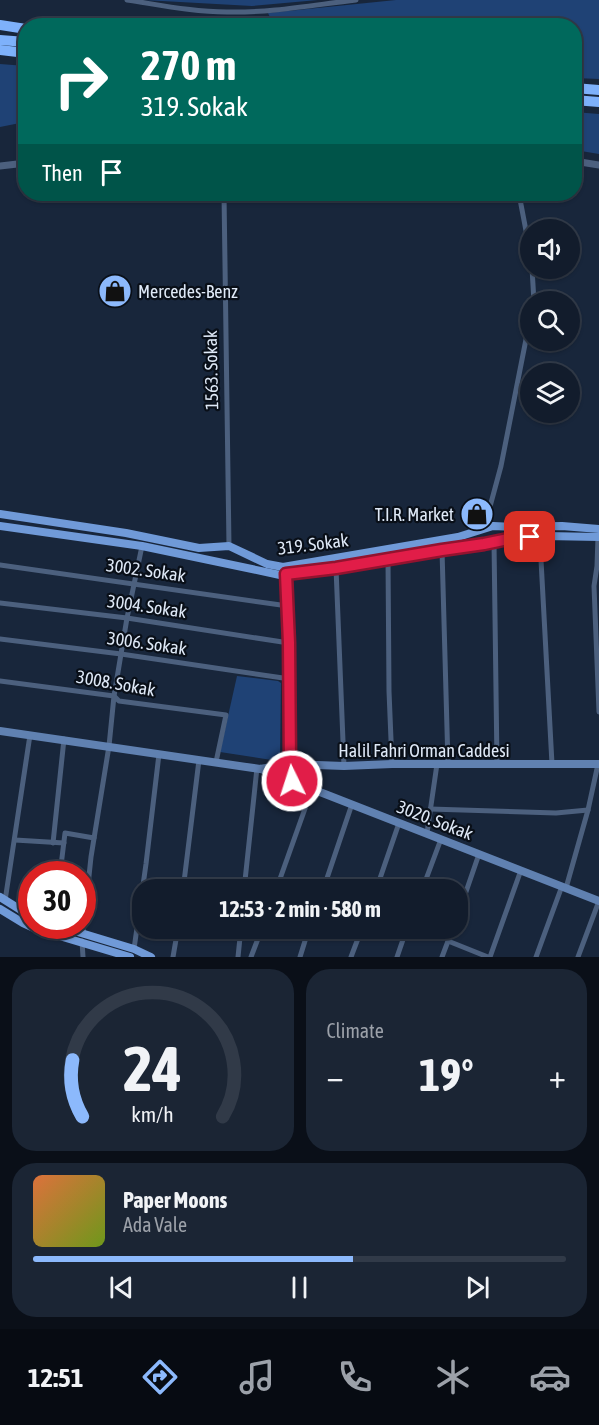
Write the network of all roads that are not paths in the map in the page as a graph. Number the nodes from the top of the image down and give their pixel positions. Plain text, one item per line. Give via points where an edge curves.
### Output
1 (127, 0) edge
2 (356, 0) edge
3 (0, 25) edge
4 (18, 28) edge
5 (0, 40) edge
6 (18, 41) edge
7 (0, 50) edge
8 (18, 52) edge
9 (582, 89) edge
10 (599, 90) edge
11 (582, 101) edge
12 (599, 102) edge
13 (582, 162) edge
14 (18, 164) edge
15 (599, 165) edge
16 (0, 166) edge
17 (224, 201) edge
18 (520, 201) edge
19 (524, 219) edge
20 (524, 351) edge
21 (0, 514) edge
22 (488, 514) junction
23 (0, 526) edge
24 (494, 526) junction
25 (481, 529) junction
26 (599, 535) edge
27 (546, 536) junction
28 (494, 542) junction
29 (484, 544) junction
30 (141, 546) junction
31 (219, 546) junction
32 (231, 547) junction
33 (442, 550) junction
34 (388, 559) junction
35 (218, 562) junction
36 (229, 564) junction
37 (0, 565) edge
38 (336, 568) junction
39 (286, 574) junction
40 (134, 583) junction
41 (0, 603) edge
42 (288, 606) junction
43 (127, 618) junction
44 (0, 639) edge
45 (289, 643) junction
46 (121, 654) junction
47 (290, 680) junction
48 (0, 681) edge
49 (114, 696) junction
50 (599, 712) edge
51 (0, 731) edge
52 (30, 735) junction
53 (64, 740) junction
54 (109, 746) junction
55 (159, 754) junction
56 (199, 760) junction
57 (216, 762) junction
58 (292, 764) junction
59 (392, 764) junction
60 (437, 764) junction
61 (448, 764) junction
62 (497, 764) junction
63 (552, 764) junction
64 (598, 764) edge
65 (344, 766) junction
66 (258, 768) junction
67 (292, 781) junction
68 (312, 789) junction
69 (352, 804) junction
70 (430, 809) junction
71 (588, 810) junction
72 (399, 823) junction
73 (427, 833) junction
74 (94, 837) junction
75 (441, 839) junction
76 (15, 840) junction
77 (53, 843) junction
78 (64, 843) junction
79 (479, 854) junction
80 (62, 861) edge
81 (91, 861) edge
82 (521, 870) junction
83 (184, 879) edge
84 (245, 879) edge
85 (280, 879) edge
86 (327, 879) edge
87 (380, 879) edge
88 (426, 879) edge
89 (468, 886) edge
90 (564, 887) junction
91 (599, 901) edge
92 (2, 902) edge
93 (18, 910) edge
94 (18, 918) edge
95 (82, 939) edge
96 (88, 939) edge
97 (175, 939) edge
98 (239, 939) edge
99 (258, 939) edge
100 (306, 939) edge
101 (358, 939) edge
102 (403, 939) edge
103 (448, 941) joint
104 (132, 953) edge
105 (83, 957) edge
106 (151, 957) edge
107 (173, 957) edge
108 (238, 957) edge
109 (251, 957) edge
110 (300, 957) edge
111 (351, 957) edge
112 (397, 957) edge
113 (442, 957) edge
114 (489, 957) edge
115 (536, 957) edge
116 (578, 957) edge

1 - 2 street via 230,12
3 - 4 highway
5 - 6 highway
7 - 8 highway
9 - 10 highway
11 - 12 highway
13 - 15 street
14 - 16 street
17 - 32 street, 1563. Sokak
18 - 19 street
20 - 22 street
21 - 31 main road, 319. Sokak via 199,548
22 - 24 street
22 - 25 street
23 - 30 main road, 319. Sokak
24 - 25 main road, 319. Sokak
24 - 26 main road, 319. Sokak via 562,526
24 - 28 main road
25 - 29 main road via 479,539
25 - 32 main road, 319. Sokak via 458,537 283,567
26 - 27 main road, 319. Sokak
26 - 50 street via 594,586
27 - 28 main road, 319. Sokak
27 - 63 street via 541,560
28 - 29 main road, 319. Sokak
28 - 62 street
29 - 33 main road, 319. Sokak
30 - 35 main road, 319. Sokak
30 - 40 street
31 - 32 main road, 319. Sokak
31 - 35 main road
32 - 36 main road via 237,556
33 - 34 main road, 319. Sokak
33 - 61 street
34 - 38 main road, 319. Sokak
34 - 59 street
35 - 36 main road, 319. Sokak
36 - 39 main road, 319. Sokak
37 - 40 street, 3002. Sokak
38 - 39 main road, 319. Sokak
38 - 65 street
39 - 42 street
40 - 42 street, 3002. Sokak
40 - 43 street
41 - 43 street, 3004. Sokak
42 - 45 street
43 - 45 street, 3004. Sokak
43 - 46 street
44 - 46 street, 3006. Sokak
45 - 47 street
46 - 47 street, 3006. Sokak
46 - 49 street
47 - 58 street
48 - 49 street, 3008. Sokak
49 - 54 street
49 - 57 street, 3008. Sokak via 119,701 226,715
51 - 52 main road, Halil Fahri Orman Caddesi
52 - 53 main road, Halil Fahri Orman Caddesi
52 - 76 street
53 - 54 main road, Halil Fahri Orman Caddesi
53 - 77 street
54 - 55 main road, Halil Fahri Orman Caddesi
54 - 74 street
55 - 56 main road, Halil Fahri Orman Caddesi
55 - 104 street
56 - 57 main road, Halil Fahri Orman Caddesi
56 - 83 street
57 - 66 main road, Halil Fahri Orman Caddesi
58 - 65 main road, Halil Fahri Orman Caddesi
58 - 66 main road, Halil Fahri Orman Caddesi
58 - 67 street
59 - 60 main road, Halil Fahri Orman Caddesi
59 - 65 main road, Halil Fahri Orman Caddesi
60 - 61 main road, Halil Fahri Orman Caddesi
60 - 70 street
61 - 62 main road, Halil Fahri Orman Caddesi
62 - 63 main road, Halil Fahri Orman Caddesi
63 - 64 main road, Halil Fahri Orman Caddesi
64 - 71 street
66 - 67 main road, 3020. Sokak
66 - 84 street
67 - 68 main road, 3020. Sokak
68 - 69 main road, 3020. Sokak
68 - 85 street
69 - 72 main road, 3020. Sokak
69 - 86 street
70 - 71 street via 537,813
70 - 73 street
71 - 90 street
72 - 73 main road, 3020. Sokak
72 - 87 street
73 - 75 main road, 3020. Sokak
74 - 78 street via 65,833
74 - 81 street
75 - 79 main road, 3020. Sokak
75 - 88 street
76 - 77 street
76 - 92 street
77 - 78 street
78 - 80 street
79 - 82 main road, 3020. Sokak
79 - 89 street
82 - 90 main road, 3020. Sokak
82 - 114 street
90 - 91 main road, 3020. Sokak
90 - 115 street
91 - 116 street
92 - 93 main road
92 - 94 main road
95 - 105 street
96 - 104 main road
97 - 107 street
98 - 108 street
99 - 109 street
100 - 110 street
101 - 111 street
102 - 112 street
103 - 113 street
103 - 114 street
104 - 106 main road

